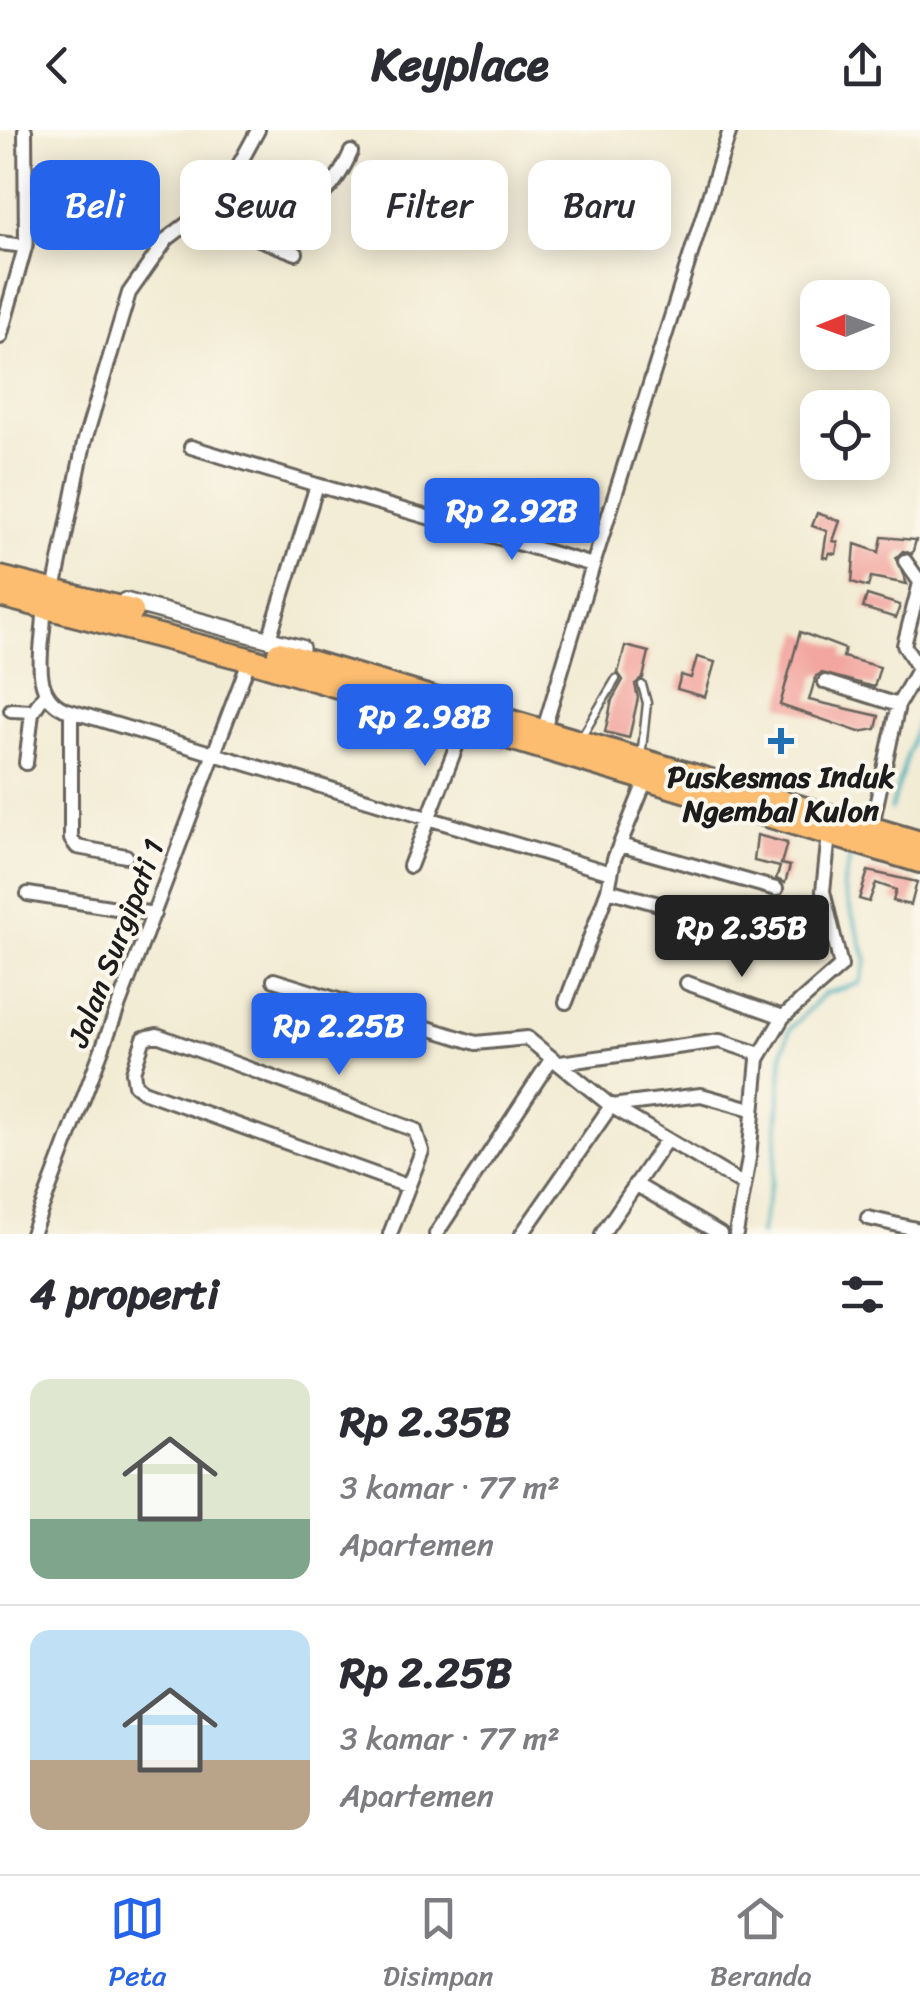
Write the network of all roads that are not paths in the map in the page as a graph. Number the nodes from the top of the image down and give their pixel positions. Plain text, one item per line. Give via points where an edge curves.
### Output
1 (25, 130) edge
2 (258, 130) edge
3 (730, 130) edge
4 (350, 152) dead end
5 (243, 160) edge
6 (331, 189) edge
7 (180, 232) edge
8 (0, 243) edge
9 (25, 246) junction
10 (290, 250) edge
11 (296, 252) dead end
12 (4, 311) edge
13 (0, 337) edge
14 (191, 447) dead end
15 (317, 485) junction
16 (906, 560) dead end
17 (593, 565) junction
18 (0, 569) edge
19 (0, 578) edge
20 (56, 581) junction
21 (920, 582) edge
22 (0, 595) edge
23 (0, 605) edge
24 (44, 615) junction
25 (269, 638) junction
26 (919, 666) edge
27 (246, 669) junction
28 (616, 679) dead end
29 (825, 682) dead end
30 (642, 685) dead end
31 (44, 695) junction
32 (898, 706) junction
33 (11, 710) dead end
34 (32, 711) junction
35 (70, 711) junction
36 (545, 725) junction
37 (461, 734) junction
38 (577, 749) junction
39 (215, 754) junction
40 (26, 763) dead end
41 (644, 769) junction
42 (427, 820) junction
43 (872, 820) junction
44 (920, 834) edge
45 (620, 844) junction
46 (828, 844) junction
47 (920, 844) edge
48 (126, 856) dead end
49 (920, 861) edge
50 (410, 866) dead end
51 (920, 871) edge
52 (611, 873) junction
53 (776, 889) dead end
54 (608, 890) junction
55 (28, 894) dead end
56 (154, 914) junction
57 (767, 934) dead end
58 (274, 980) dead end
59 (687, 982) dead end
60 (566, 1002) dead end
61 (783, 1017) junction
62 (760, 1054) junction
63 (556, 1061) junction
64 (611, 1106) junction
65 (751, 1110) junction
66 (668, 1140) junction
67 (635, 1184) junction
68 (407, 1186) junction
69 (744, 1186) junction
70 (868, 1218) dead end
71 (920, 1230) edge
72 (608, 1232) edge
73 (32, 1234) edge
74 (390, 1234) edge
75 (436, 1234) edge
76 (522, 1234) edge
77 (720, 1234) edge
78 (736, 1234) edge

1 - 9 street
2 - 5 street
3 - 17 street
4 - 6 street
7 - 20 street via 150,257 122,310 84,443
8 - 9 street
9 - 12 street
10 - 11 street
12 - 13 street
14 - 15 street
15 - 17 street
15 - 25 street
16 - 21 street
17 - 36 street
18 - 20 street
19 - 36 highway
20 - 25 street
21 - 26 street via 904,645
22 - 38 highway
23 - 24 street
24 - 27 street
24 - 31 street
25 - 36 street
26 - 32 street
27 - 37 street
27 - 39 street, Jalan Surgipati 1
28 - 38 lane
29 - 32 street
30 - 41 lane via 648,703
31 - 34 street
31 - 35 street
32 - 43 street
33 - 34 street
34 - 40 street
35 - 39 street
35 - 48 street via 71,838 78,847
36 - 38 highway
37 - 38 street
37 - 42 street
38 - 41 highway
39 - 42 street
39 - 56 street, Jalan Surgipati 1
41 - 43 street
41 - 45 street
41 - 46 street
41 - 47 highway
41 - 49 highway
42 - 50 street
42 - 52 street
43 - 44 street
45 - 52 street
45 - 53 street
46 - 51 street
46 - 61 street via 823,890 841,966
52 - 54 street
54 - 57 street
54 - 60 street
55 - 56 street
56 - 73 street, Jalan Surgipati 1
58 - 63 street via 476,1043 527,1038
59 - 61 street
61 - 62 street
62 - 63 street via 733,1042 708,1042
62 - 65 street
63 - 64 street
63 - 75 street
64 - 65 street via 701,1094
64 - 66 street
64 - 76 street
65 - 69 street
66 - 67 street
66 - 69 street
67 - 72 street
67 - 77 street
68 - 68 street via 142,1091 133,1072 140,1046 157,1035 408,1125 420,1136 422,1150
68 - 74 street
69 - 78 street
70 - 71 street

